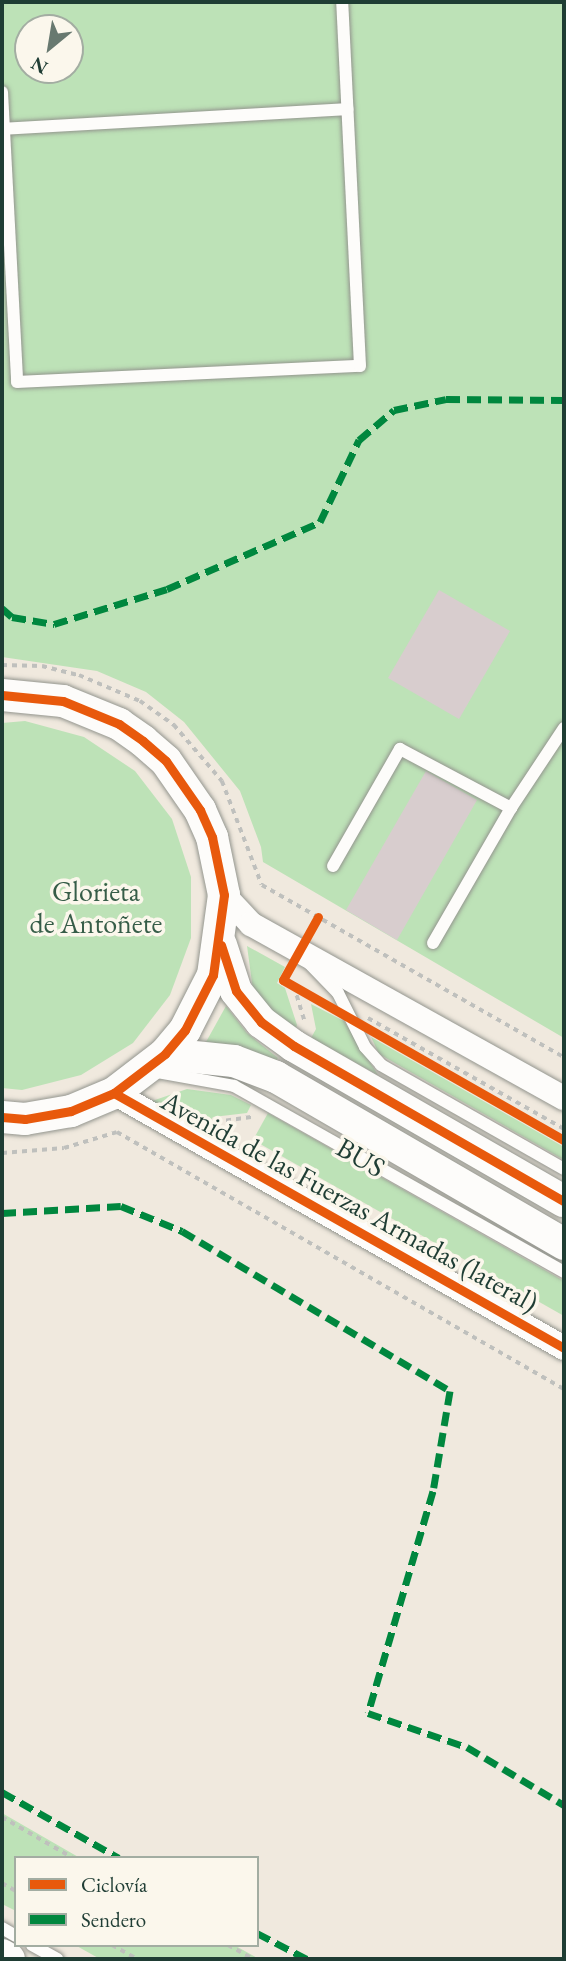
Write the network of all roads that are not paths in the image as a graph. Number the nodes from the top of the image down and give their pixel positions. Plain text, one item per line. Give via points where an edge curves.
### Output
1 (342, 2) edge
2 (2, 92) edge
3 (347, 109) junction
4 (2, 129) edge
5 (2, 695) edge
6 (564, 728) edge
7 (511, 808) junction
8 (332, 866) dead end
9 (224, 895) junction
10 (433, 943) dead end
11 (221, 945) junction
12 (299, 951) junction
13 (156, 1063) junction
14 (114, 1093) junction
15 (564, 1098) edge
16 (2, 1118) edge
17 (564, 1169) edge
18 (564, 1201) edge
19 (564, 1244) edge
20 (564, 1272) edge
21 (564, 1348) edge
22 (36, 1947) edge
23 (2, 1955) edge
24 (9, 1959) edge
25 (57, 1959) edge

1 - 3 lane
2 - 4 lane
3 - 4 lane
3 - 4 lane via 360,366 17,382
5 - 9 street via 64,701 119,724 144,741 166,761 200,810 212,837
6 - 7 lane
7 - 8 lane via 400,749
7 - 10 lane
9 - 11 street
9 - 12 street via 251,924
11 - 13 street via 201,1004
11 - 18 street via 236,991 261,1022 294,1046
12 - 15 street
12 - 17 lane via 345,1005 365,1047 381,1065
13 - 14 street
13 - 19 street via 234,1061 276,1077
13 - 20 lane, BUS via 234,1086
14 - 16 street via 71,1111
14 - 21 street, Avenida de las Fuerzas Armadas (lateral)
22 - 25 lane
23 - 24 street

